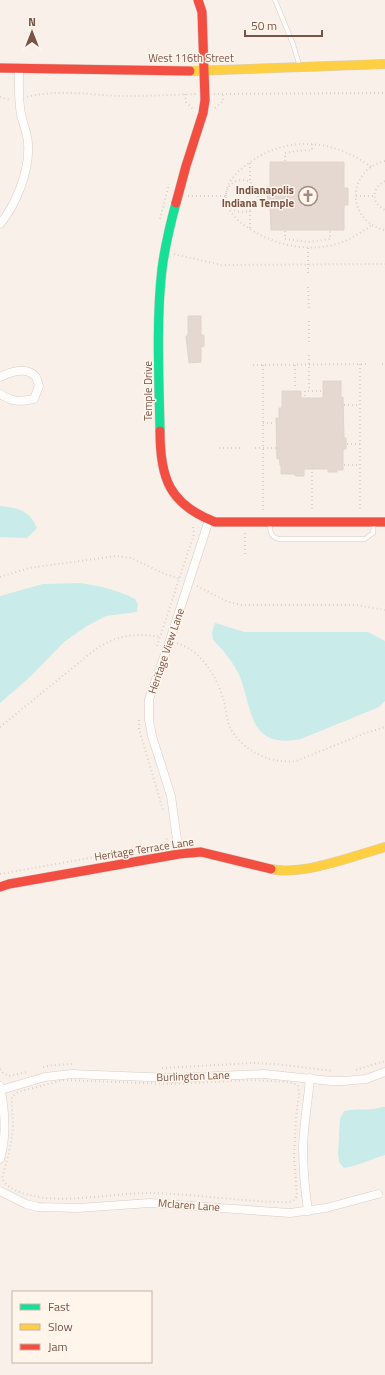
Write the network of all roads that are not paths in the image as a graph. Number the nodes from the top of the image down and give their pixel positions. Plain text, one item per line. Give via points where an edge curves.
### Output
1 (198, 0) edge
2 (275, 0) edge
3 (384, 66) edge
4 (0, 68) edge
5 (19, 68) junction
6 (300, 68) junction
7 (205, 71) junction
8 (0, 224) edge
9 (0, 377) edge
10 (0, 394) edge
11 (209, 520) junction
12 (374, 522) junction
13 (385, 522) edge
14 (270, 523) junction
15 (385, 847) edge
16 (179, 854) junction
17 (0, 887) edge
18 (385, 1072) edge
19 (310, 1078) junction
20 (0, 1088) edge
21 (0, 1159) edge
22 (0, 1191) edge
23 (378, 1194) dead end
24 (308, 1211) junction

1 - 7 street, Temple Drive via 202,12
2 - 6 lane
3 - 6 street, West 116th Street
4 - 5 street, West 116th Street
5 - 7 street, West 116th Street
5 - 8 street via 21,115 28,144 28,160 16,197
6 - 7 street, West 116th Street
7 - 11 street, Temple Drive via 203,113 167,236 162,269 159,308 160,454 167,482 182,504 190,512
9 - 10 street via 13,371 26,371 35,376 39,386 34,399 20,402
11 - 14 street, Temple Drive via 228,523
11 - 16 street, Heritage View Lane via 150,698 152,736 170,796
12 - 13 street, Temple Drive
12 - 14 street, Temple Drive
12 - 14 lane via 373,533 365,539 276,539 271,534
15 - 16 street, Heritage Terrace Lane via 303,870 276,870 201,852
16 - 17 street, Heritage Terrace Lane
18 - 19 street, Burlington Lane via 366,1079 343,1081
19 - 20 street, Burlington Lane via 264,1074 173,1078 72,1074 45,1077
19 - 24 street via 303,1146
20 - 21 street via 3,1101 4,1144
22 - 24 street, Mclaren Lane via 38,1207 86,1208 150,1203 268,1212
23 - 24 street, Mclaren Lane

